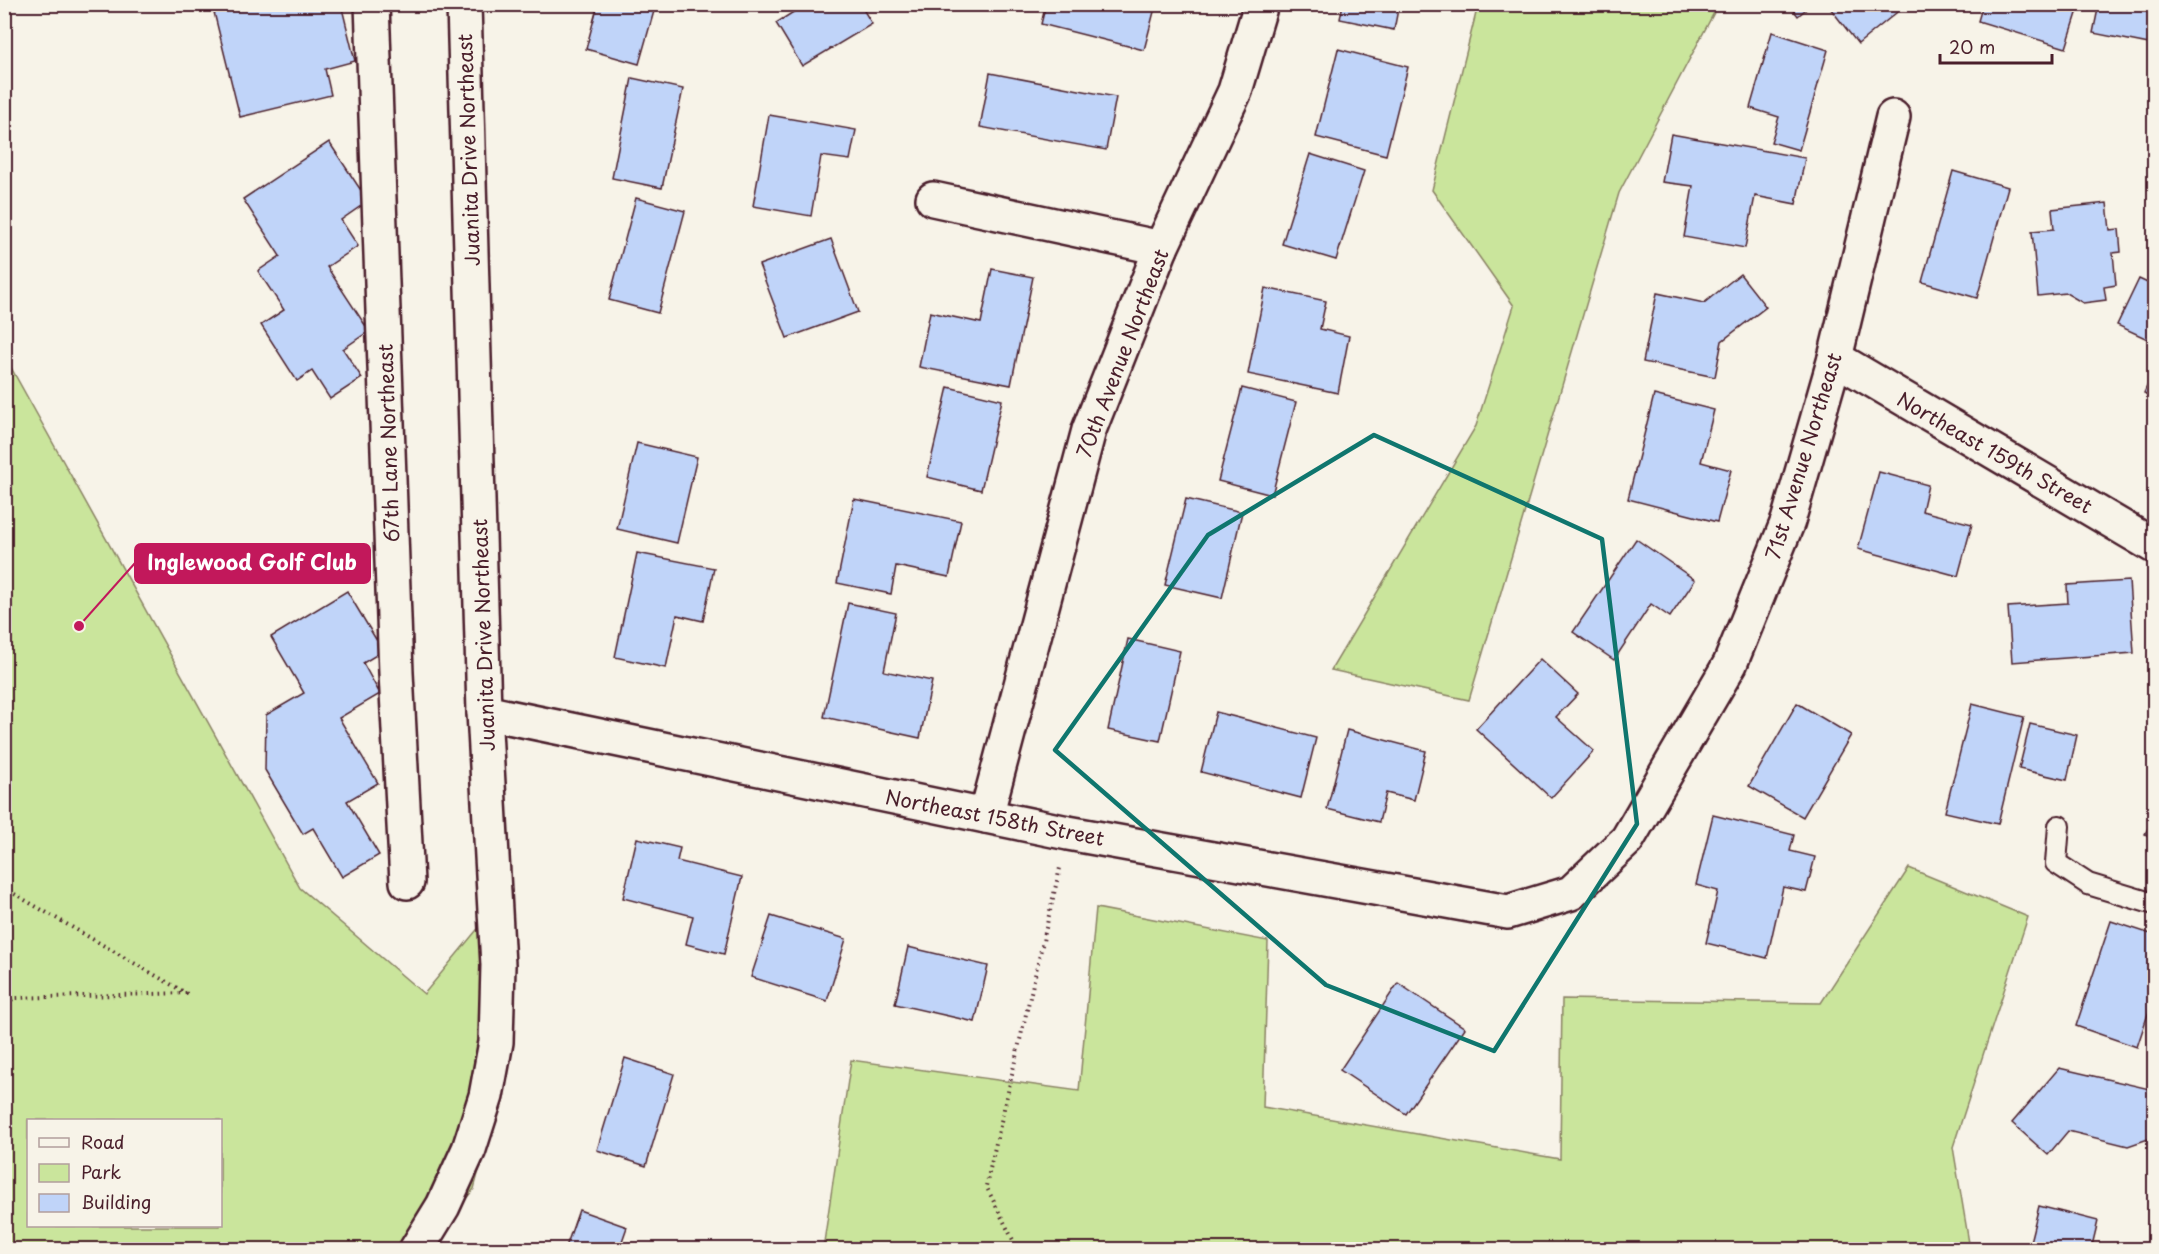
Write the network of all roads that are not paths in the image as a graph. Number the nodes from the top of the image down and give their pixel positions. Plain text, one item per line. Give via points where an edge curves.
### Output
1 (372, 4) edge
2 (464, 4) edge
3 (1260, 4) edge
4 (1893, 117) dead end
5 (933, 199) dead end
6 (1161, 248) junction
7 (1835, 358) junction
8 (2154, 546) edge
9 (484, 712) junction
10 (986, 816) junction
11 (2059, 826) dead end
12 (407, 882) dead end
13 (2154, 904) edge
14 (1508, 912) joint
15 (416, 1250) edge

1 - 12 street, 67th Lane Northeast
2 - 9 street, Juanita Drive Northeast
3 - 6 street, 70th Avenue Northeast via 1234,92
4 - 7 street, 71st Avenue Northeast
5 - 6 street
6 - 10 street, 70th Avenue Northeast via 1089,430
7 - 8 street, Northeast 159th Street
7 - 14 street, 71st Avenue Northeast via 1788,521 1730,664 1627,840 1572,893
9 - 10 street, Northeast 158th Street
9 - 15 street, Juanita Drive Northeast via 498,965 496,1042 486,1096 469,1149 443,1206
10 - 14 street, Northeast 158th Street
11 - 13 lane via 2056,863 2088,884

